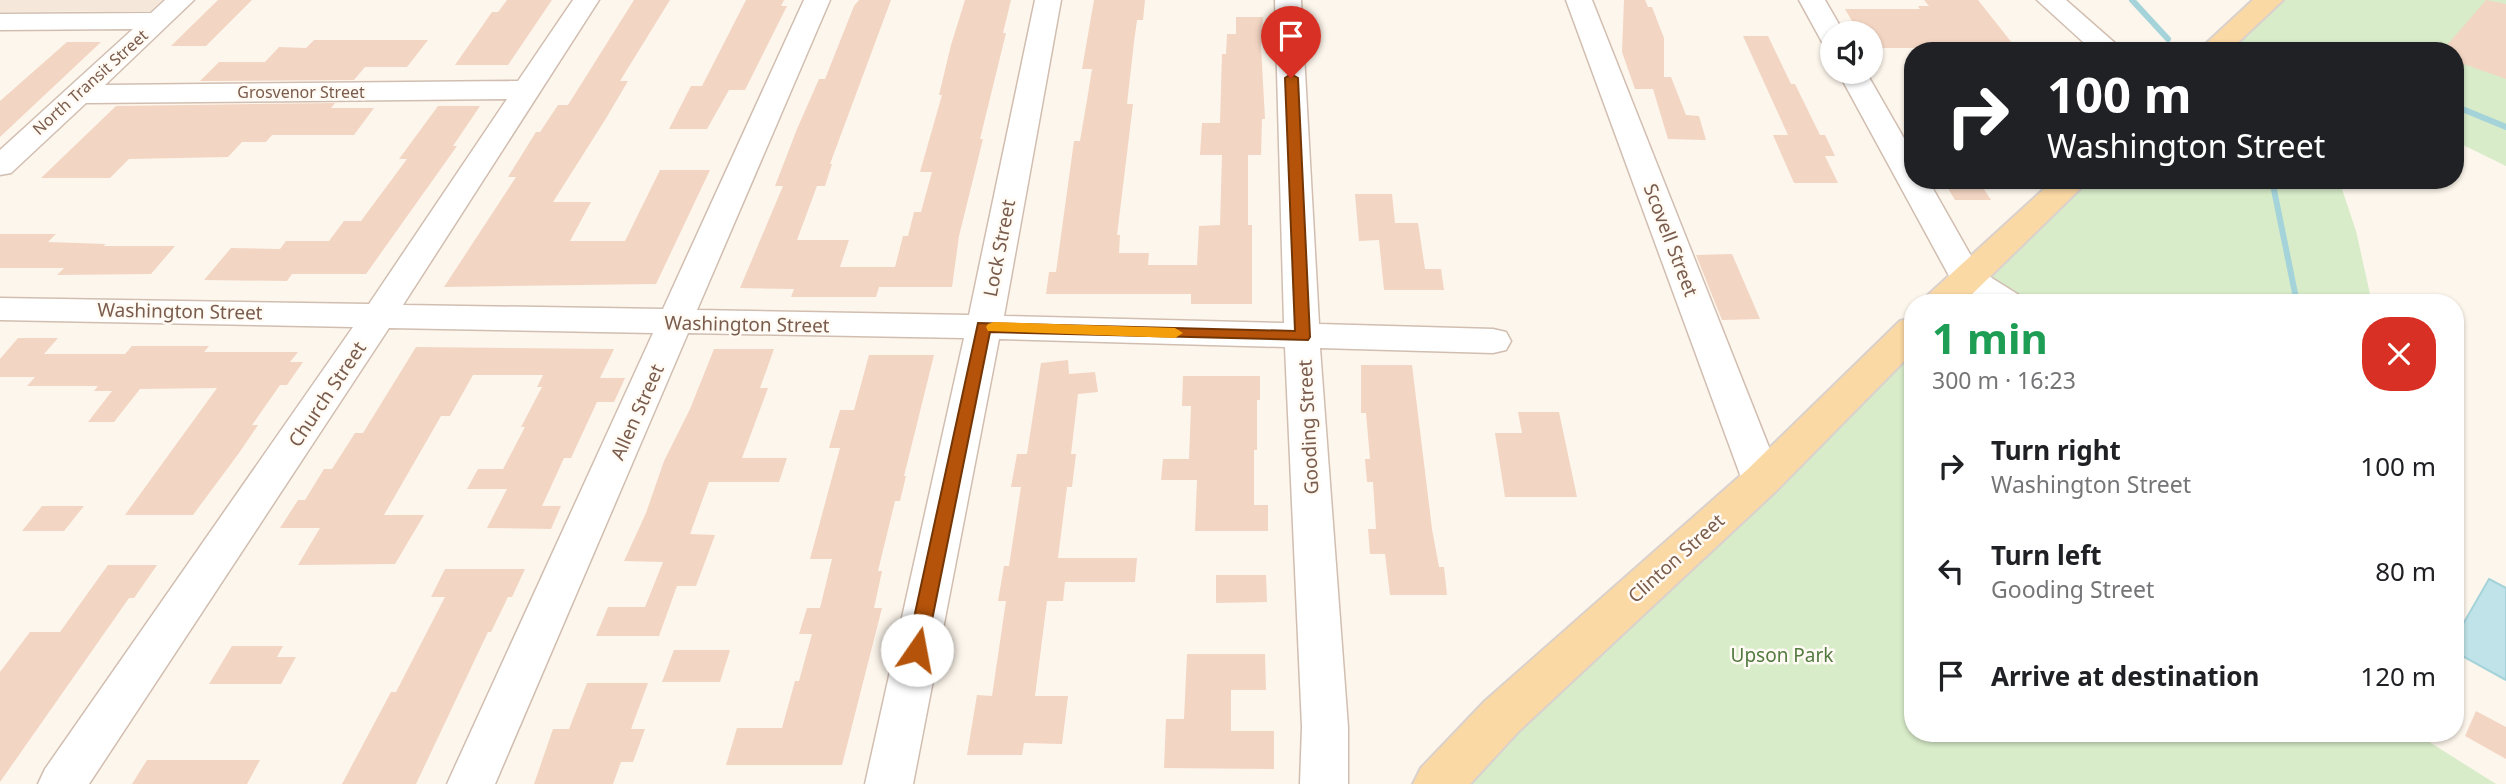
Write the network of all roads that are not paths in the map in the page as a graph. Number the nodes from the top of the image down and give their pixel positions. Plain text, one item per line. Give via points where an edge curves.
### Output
1 (181, 0) edge
2 (586, 0) edge
3 (817, 0) edge
4 (1048, 0) edge
5 (1288, 0) edge
6 (1579, 0) edge
7 (1812, 0) edge
8 (2050, 0) edge
9 (2269, 0) edge
10 (158, 21) junction
11 (1824, 21) edge
12 (0, 22) edge
13 (2099, 42) edge
14 (2223, 42) edge
15 (1859, 84) edge
16 (525, 90) junction
17 (76, 94) junction
18 (0, 166) edge
19 (1904, 166) edge
20 (1917, 189) edge
21 (2063, 189) edge
22 (1966, 277) junction
23 (1950, 294) edge
24 (1993, 294) edge
25 (0, 309) edge
26 (380, 314) junction
27 (676, 323) junction
28 (984, 327) junction
29 (1302, 337) junction
30 (1904, 339) edge
31 (1493, 341) dead end
32 (1762, 480) junction
33 (1325, 727) junction
34 (62, 784) edge
35 (471, 784) edge
36 (889, 784) edge
37 (1324, 784) edge
38 (1337, 784) edge
39 (1438, 784) edge

1 - 10 street, North Transit Street
2 - 16 street, Church Street
3 - 27 street, Allen Street
4 - 28 street, Lock Street
5 - 29 street, Gooding Street
6 - 32 street, Scovell Street
7 - 11 street
8 - 13 street
9 - 14 main road
10 - 12 street
10 - 17 street, North Transit Street
15 - 19 street
16 - 17 street, Grosvenor Street
16 - 26 street, Church Street
17 - 18 street, North Transit Street
20 - 22 street
21 - 22 main road
22 - 23 main road
22 - 24 street
25 - 26 street, Washington Street
26 - 27 street, Washington Street
26 - 34 street, Church Street
27 - 28 street, Washington Street
27 - 35 street, Allen Street
28 - 29 street, Washington Street
28 - 36 street, Lock Street
29 - 31 street, Washington Street
29 - 33 street, Gooding Street
30 - 32 main road, Clinton Street
32 - 39 main road, Clinton Street via 1502,716
33 - 37 street, Gooding Street
33 - 38 street, Gooding Street

